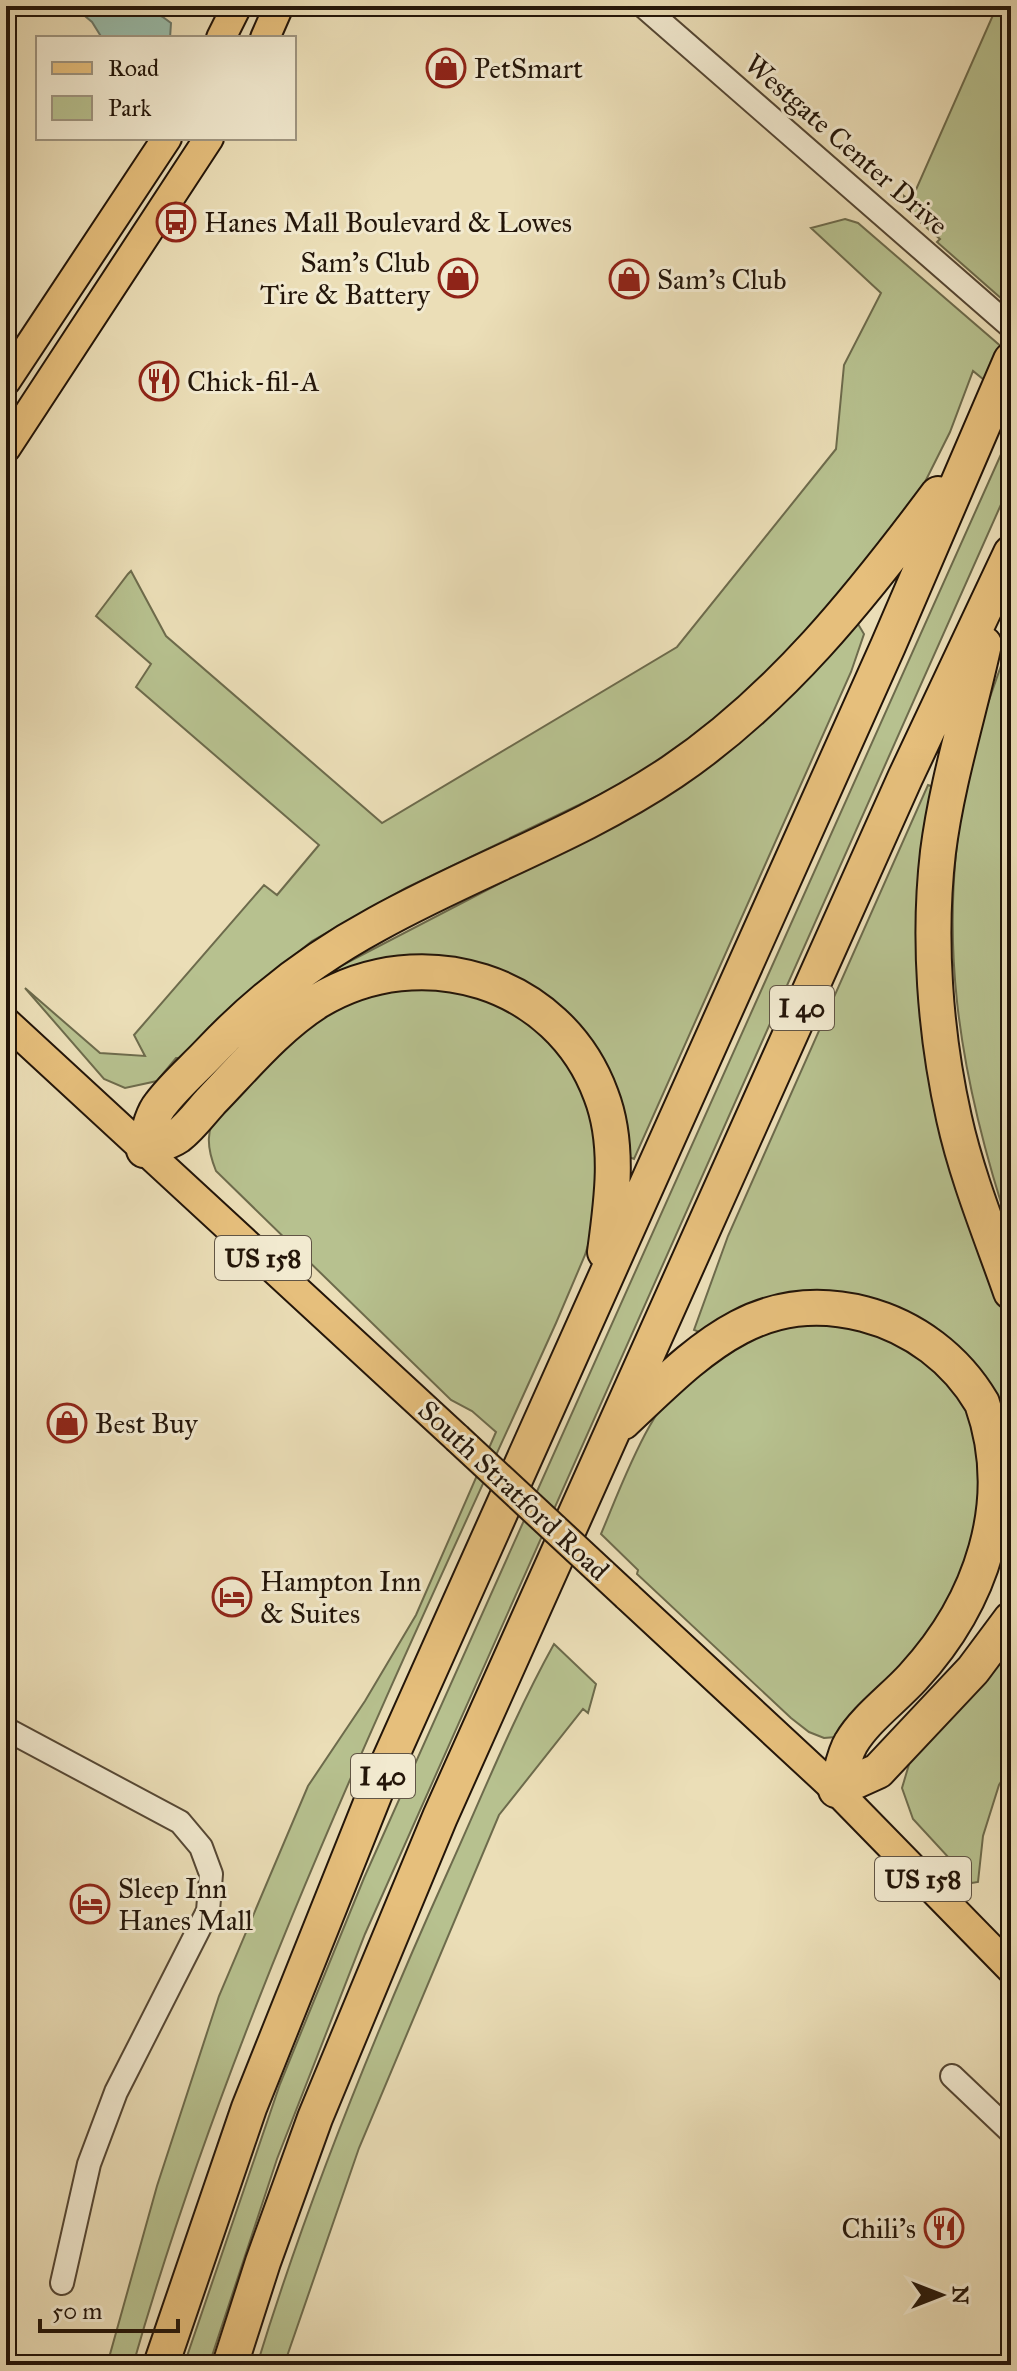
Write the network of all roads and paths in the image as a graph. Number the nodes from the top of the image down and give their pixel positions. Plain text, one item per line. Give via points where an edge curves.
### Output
1 (237, 6) edge
2 (279, 6) edge
3 (643, 6) edge
4 (222, 36) edge
5 (266, 36) edge
6 (166, 140) edge
7 (208, 140) edge
8 (1011, 327) edge
9 (1011, 360) edge
10 (6, 381) edge
11 (6, 448) edge
12 (970, 451) junction
13 (1011, 553) edge
14 (997, 584) junction
15 (6, 1022) edge
16 (144, 1150) junction
17 (599, 1291) junction
18 (1011, 1292) edge
19 (611, 1434) junction
20 (1011, 1619) edge
21 (6, 1729) edge
22 (836, 1790) junction
23 (1011, 1969) edge
24 (952, 2076) dead end
25 (1011, 2132) edge
26 (62, 2283) dead end
27 (161, 2365) edge
28 (230, 2365) edge

1 - 4 main road
2 - 5 main road
3 - 8 street, Westgate Center Drive
6 - 10 main road
7 - 11 main road
9 - 12 highway, I 40
12 - 16 highway via 873,582 812,653 705,748 521,856 333,949 230,1031 158,1107
12 - 17 highway, I 40
13 - 14 highway, I 40
14 - 18 highway via 943,818 935,951 954,1119
14 - 19 highway, I 40
15 - 16 main road, South Stratford Road / US 158
16 - 17 highway via 177,1136 271,1038 317,1002 367,980 405,972 438,971 479,979 549,1018 580,1053 602,1095 612,1143 611,1210
16 - 22 main road, South Stratford Road / US 158, bridge
17 - 27 highway, I 40 via 377,1788 303,1967 243,2122
19 - 22 highway via 712,1341 752,1321 791,1311 845,1310 898,1326 958,1369 980,1401 1002,1461 1002,1511 994,1555 980,1589 953,1628 851,1744
19 - 28 highway, I 40 via 376,1966 268,2248
20 - 22 highway via 973,1670 878,1771
21 - 26 street via 180,1822 201,1847 211,1874 208,1911 116,2092 89,2164
22 - 23 main road, South Stratford Road / US 158
24 - 25 street

